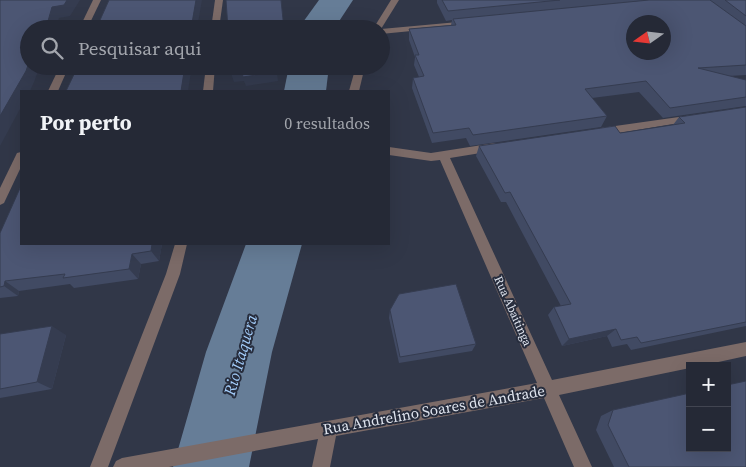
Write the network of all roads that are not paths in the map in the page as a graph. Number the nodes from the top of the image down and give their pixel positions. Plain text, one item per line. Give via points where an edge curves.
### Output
1 (98, 0) edge
2 (219, 0) edge
3 (395, 0) edge
4 (88, 20) edge
5 (216, 20) edge
6 (383, 20) edge
7 (480, 22) edge
8 (390, 31) edge
9 (61, 75) edge
10 (210, 75) edge
11 (358, 75) edge
12 (53, 90) edge
13 (208, 90) edge
14 (354, 90) edge
15 (707, 116) edge
16 (590, 133) edge
17 (502, 146) edge
18 (390, 151) edge
19 (443, 154) junction
20 (20, 158) edge
21 (0, 200) edge
22 (181, 245) edge
23 (746, 349) edge
24 (549, 389) junction
25 (329, 429) junction
26 (129, 466) edge
27 (99, 467) edge
28 (321, 467) edge
29 (583, 467) edge

1 - 4 street
2 - 5 street
3 - 6 street
7 - 8 street
9 - 12 street
10 - 13 street
11 - 14 street
15 - 16 street
17 - 19 street
18 - 19 street via 431,157
19 - 24 street, Rua Abaitinga
20 - 21 street
22 - 27 street via 173,274
23 - 24 street, Rua Andrelino Soares de Andrade
24 - 25 street, Rua Andrelino Soares de Andrade
24 - 29 street, Rua Abaitinga
25 - 26 street, Rua Andrelino Soares de Andrade
25 - 28 street

